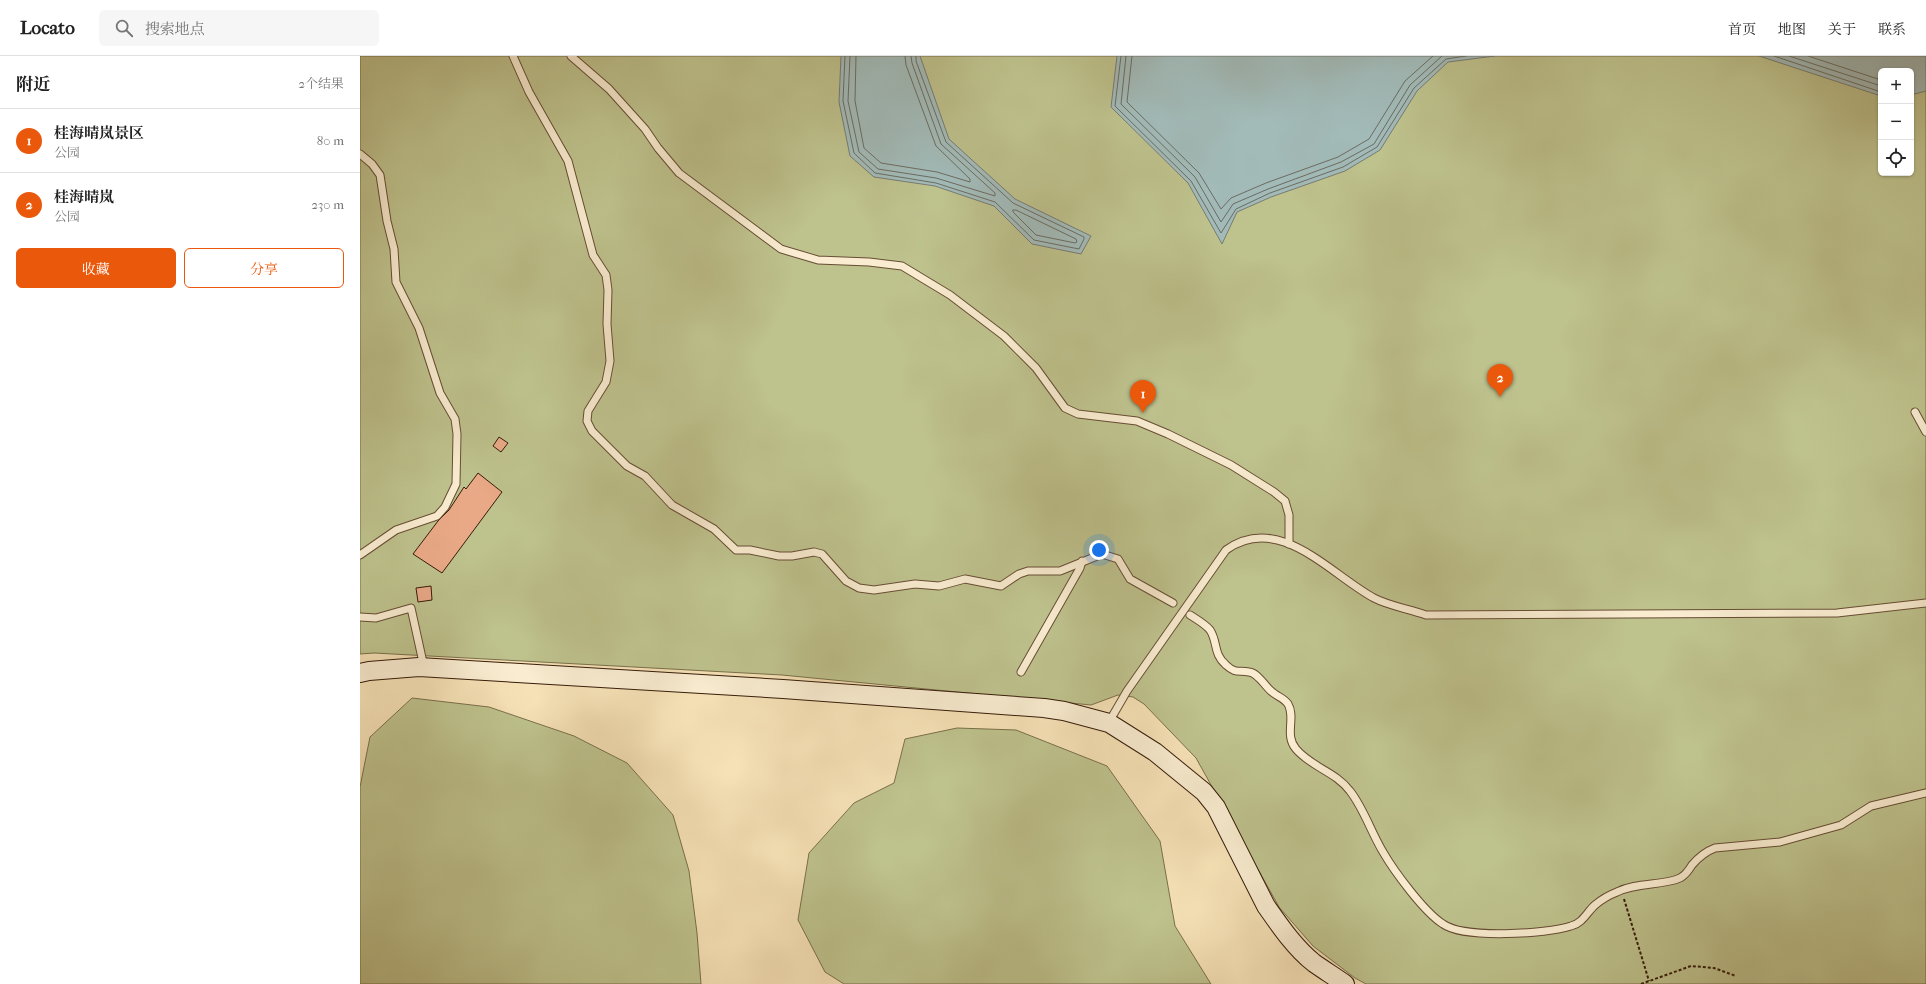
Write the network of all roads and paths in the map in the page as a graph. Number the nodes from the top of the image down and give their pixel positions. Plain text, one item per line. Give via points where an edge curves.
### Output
1 (513, 56) edge
2 (571, 56) edge
3 (360, 154) edge
4 (1915, 412) dead end
5 (1926, 432) edge
6 (1289, 544) junction
7 (360, 556) edge
8 (1082, 561) junction
9 (1926, 603) edge
10 (1173, 604) dead end
11 (1190, 615) dead end
12 (360, 617) edge
13 (424, 667) junction
14 (1021, 672) dead end
15 (360, 673) edge
16 (1108, 723) junction
17 (1926, 793) edge
18 (1622, 890) junction
19 (1736, 976) dead end
20 (1649, 981) junction
21 (1345, 984) edge
22 (1641, 984) edge

1 - 8 lane via 529,92 568,161 593,255 606,275 610,361 606,382 588,411 587,421 592,431 627,466 645,476 672,505 714,529 736,550 778,556 814,552 822,554 846,581 859,588 874,590 915,584 939,586 965,578 1001,586 1028,571 1060,571
2 - 6 lane via 608,89 645,128 679,173 781,249 818,260 902,266 950,295 1004,336 1036,368 1065,408 1078,414 1137,421 1231,465 1274,492 1285,501 1289,515
3 - 7 lane via 380,175 394,249 396,282 419,328 440,393 455,419 457,434 456,484 445,507 437,516 396,530
4 - 5 lane
6 - 9 lane via 1305,550 1375,598 1426,615 1837,613
6 - 16 lane via 1250,538 1226,550 1127,691
8 - 10 lane via 1102,554 1114,557 1130,579
8 - 14 lane
11 - 18 lane via 1210,630 1218,657 1227,666 1236,672 1254,674 1287,703 1292,745 1350,790 1383,852 1412,893 1442,924 1476,933 1520,934 1571,926 1580,922 1598,903
12 - 13 lane via 376,618 411,608
13 - 15 street
13 - 16 street via 1044,708
16 - 21 street via 1155,752 1204,792 1216,807 1274,919 1298,948
17 - 18 lane via 1871,806 1841,825 1780,842 1715,848 1706,852 1680,878
18 - 20 path
19 - 20 path via 1714,968 1691,966
20 - 22 path

